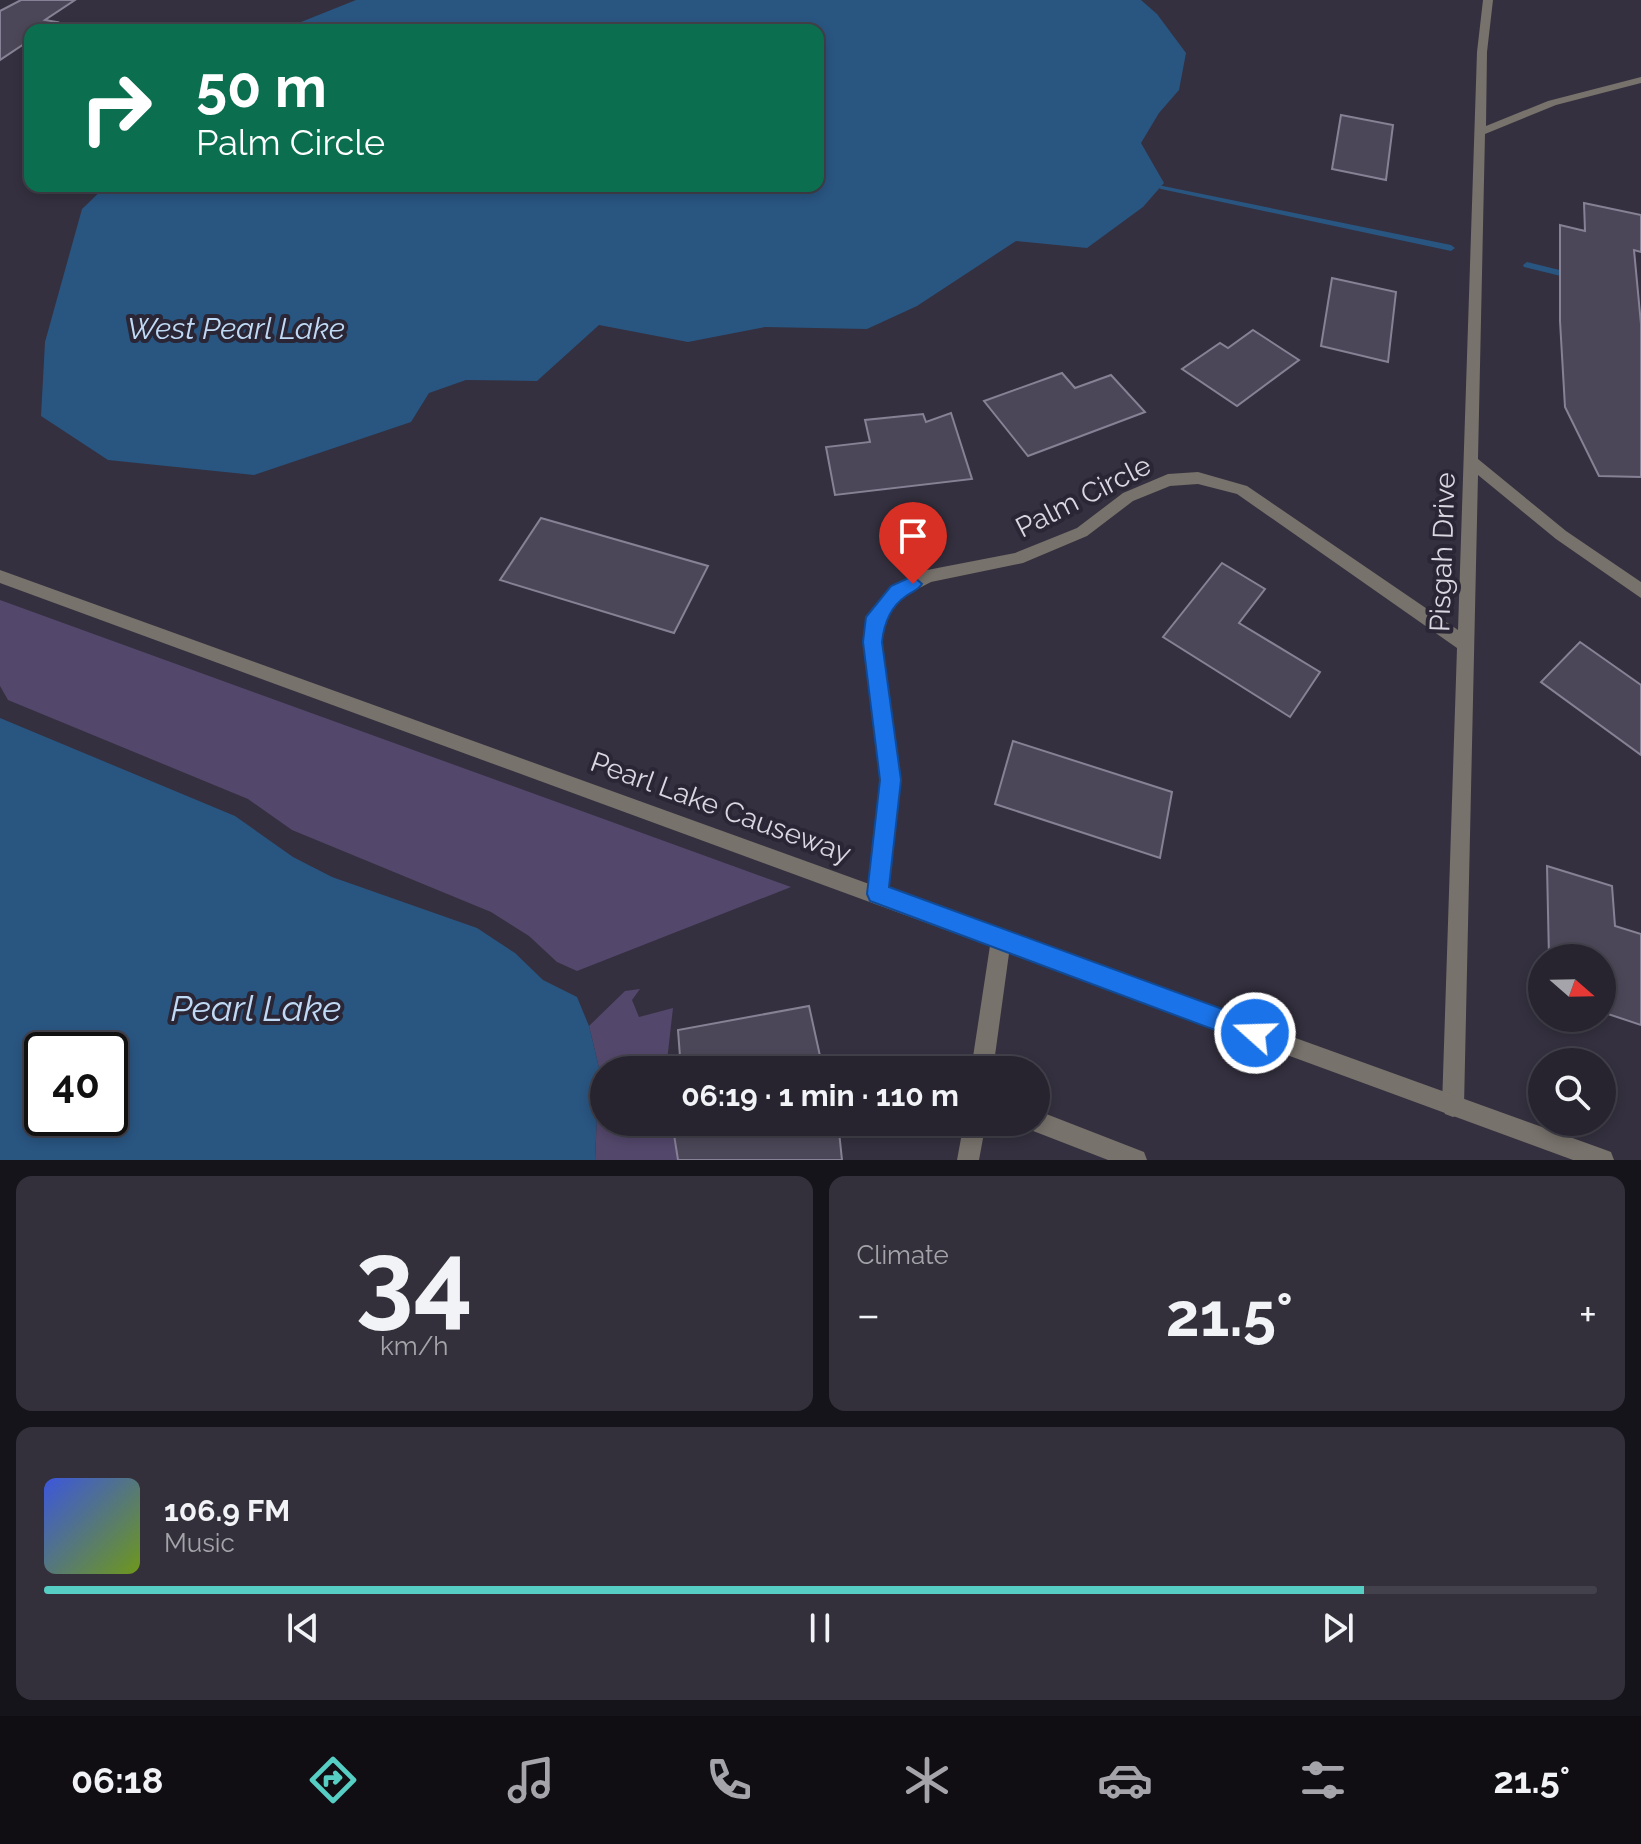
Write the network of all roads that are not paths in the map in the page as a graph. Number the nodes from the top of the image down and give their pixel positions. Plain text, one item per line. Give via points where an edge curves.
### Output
1 (1488, 0) edge
2 (1641, 80) edge
3 (1480, 132) junction
4 (1471, 461) junction
5 (0, 576) edge
6 (1641, 591) edge
7 (1465, 644) junction
8 (878, 894) junction
9 (1001, 939) junction
10 (984, 1056) edge
11 (1453, 1106) junction
12 (1050, 1126) edge
13 (972, 1136) edge
14 (968, 1160) edge
15 (1136, 1160) edge
16 (1603, 1160) edge

1 - 3 street, Pisgah Drive
2 - 3 street via 1552,103
3 - 4 street, Pisgah Drive
4 - 6 street via 1561,535
4 - 7 street, Pisgah Drive
5 - 8 street, Pearl Lake Causeway
7 - 8 street, Palm Circle via 1242,490 1198,478 1168,480 1128,497 1082,532 1017,559 928,576 898,591 876,617 872,642 891,780
7 - 11 street, Pisgah Drive
8 - 9 street, Pearl Lake Causeway
9 - 10 street
9 - 11 street, Pearl Lake Causeway
11 - 16 street, Pearl Lake Causeway
12 - 15 street
13 - 14 street

